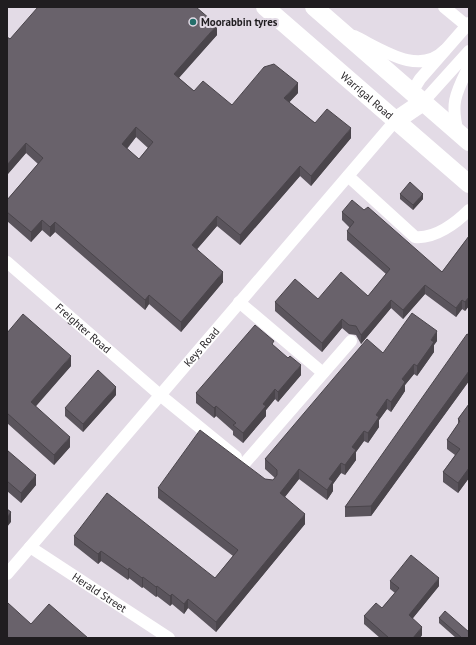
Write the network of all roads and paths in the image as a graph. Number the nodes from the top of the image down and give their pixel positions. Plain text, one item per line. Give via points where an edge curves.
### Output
1 (265, 7) edge
2 (314, 7) edge
3 (444, 7) edge
4 (468, 24) edge
5 (339, 28) junction
6 (446, 50) junction
7 (469, 51) edge
8 (469, 66) edge
9 (418, 97) junction
10 (395, 121) junction
11 (463, 138) edge
12 (348, 176) junction
13 (469, 184) edge
14 (469, 210) edge
15 (7, 262) edge
16 (239, 302) junction
17 (351, 341) dead end
18 (323, 373) junction
19 (160, 395) junction
20 (30, 547) junction
21 (7, 574) edge
22 (169, 638) edge

1 - 10 highway, Warrigal Road
2 - 5 highway
3 - 4 street
4 - 6 street
5 - 6 street via 414,62 432,60
5 - 9 highway
6 - 9 street via 420,79
7 - 9 street
8 - 11 street via 453,108
9 - 10 highway
9 - 11 highway
10 - 12 street, Keys Road
10 - 13 highway, Warrigal Road
12 - 14 street via 415,237 423,238 445,229
12 - 16 street, Keys Road
15 - 19 street, Freighter Road
16 - 18 street
16 - 19 street, Keys Road
17 - 18 street
18 - 19 street, Freighter Road via 248,466
19 - 20 street, Keys Road
20 - 21 street, Keys Road
20 - 22 street, Herald Street

